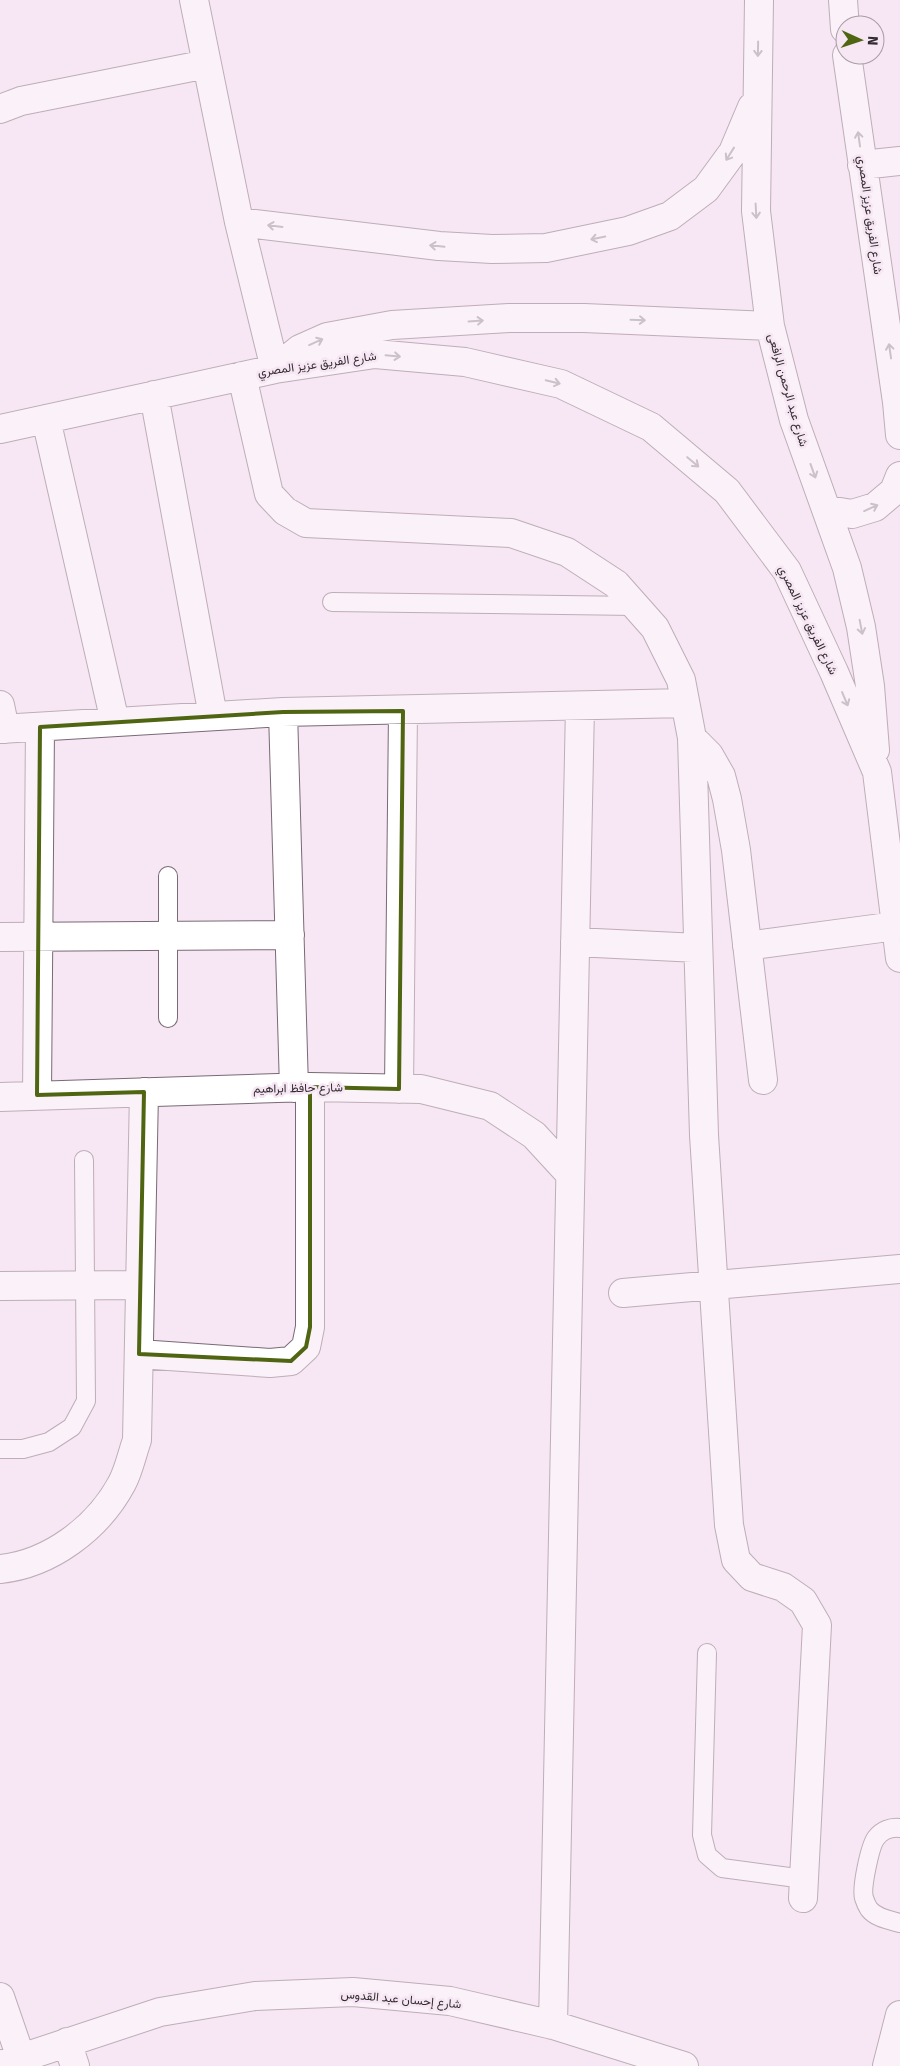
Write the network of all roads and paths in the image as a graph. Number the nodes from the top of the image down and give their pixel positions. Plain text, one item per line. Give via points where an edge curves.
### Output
1 (194, 0) edge
2 (760, 0) edge
3 (843, 0) edge
4 (844, 15) edge
5 (207, 64) junction
6 (848, 65) edge
7 (758, 94) junction
8 (0, 109) edge
9 (900, 161) edge
10 (862, 165) junction
11 (239, 222) junction
12 (770, 326) junction
13 (275, 369) junction
14 (242, 376) junction
15 (154, 395) junction
16 (898, 399) edge
17 (46, 419) junction
18 (0, 428) edge
19 (900, 434) edge
20 (900, 476) edge
21 (828, 510) junction
22 (332, 602) dead end
23 (636, 606) junction
24 (685, 702) junction
25 (580, 706) junction
26 (403, 711) junction
27 (283, 712) junction
28 (213, 716) junction
29 (2, 721) edge
30 (115, 722) junction
31 (40, 727) junction
32 (692, 738) junction
33 (876, 772) junction
34 (168, 876) dead end
35 (896, 926) junction
36 (290, 935) junction
37 (38, 936) junction
38 (168, 936) junction
39 (0, 937) edge
40 (575, 942) junction
41 (747, 946) junction
42 (698, 948) junction
43 (900, 958) edge
44 (168, 1018) dead end
45 (763, 1080) dead end
46 (302, 1087) junction
47 (399, 1089) junction
48 (144, 1092) junction
49 (37, 1095) junction
50 (0, 1097) edge
51 (84, 1160) dead end
52 (569, 1173) junction
53 (900, 1269) edge
54 (85, 1285) junction
55 (140, 1285) junction
56 (714, 1285) junction
57 (0, 1286) edge
58 (623, 1293) dead end
59 (140, 1354) junction
60 (0, 1449) edge
61 (0, 1569) edge
62 (707, 1653) dead end
63 (900, 1828) edge
64 (804, 1888) joint
65 (900, 1922) edge
66 (0, 1997) edge
67 (900, 2015) edge
68 (554, 2025) junction
69 (71, 2054) edge
70 (10, 2061) edge
71 (684, 2066) edge
72 (887, 2066) edge

1 - 5 street
2 -> 7 street, شارع عبد الرحمن الرافعى
3 - 4 street
5 - 8 street via 21,101
5 - 11 street
10 -> 6 street, شارع الفريق عزيز المصري
7 -> 11 street via 732,152 706,189 670,216 628,232 546,248 492,249 439,246
7 -> 12 street, شارع عبد الرحمن الرافعى via 756,211
9 - 10 street
16 -> 10 street, شارع الفريق عزيز المصري
11 - 13 street
13 -> 12 street via 300,348 327,337 392,324 584,318
12 -> 21 street, شارع عبد الرحمن الرافعى via 794,420
13 - 14 street, شارع الفريق عزيز المصري
13 -> 33 street, شارع الفريق عزيز المصري via 375,354 465,362 561,384 651,427 727,491 787,571
14 - 15 street, شارع الفريق عزيز المصري
14 - 23 street via 269,494 285,511 306,523 511,533 567,552 616,584
15 - 17 street, شارع الفريق عزيز المصري
15 - 28 street
16 - 19 street, شارع الفريق عزيز المصري
17 - 18 street, شارع الفريق عزيز المصري
17 - 30 street
21 -> 20 street via 852,514 875,508 894,491
21 -> 33 street, شارع عبد الرحمن الرافعى via 847,568 861,627 870,686
22 - 23 lane
23 - 24 street via 655,628 681,680
24 - 25 street
24 - 32 street
25 - 26 street
25 - 40 street
26 - 27 street
26 - 47 street
27 - 28 street
27 - 36 street
28 - 30 street
29 - 31 street
30 - 31 street
31 - 37 street
32 - 41 street via 721,776 736,850
32 - 42 street
33 - 35 street, شارع الفريق عزيز المصري
34 - 38 lane
35 - 41 street
35 - 43 street, شارع الفريق عزيز المصري
36 - 38 street
36 - 46 street
37 - 38 street
37 - 39 street
37 - 49 street
38 - 44 lane
40 - 42 street
40 - 52 street
41 - 45 street
42 - 56 street via 704,1135
46 - 47 street, شارع حافظ ابراهيم
46 - 48 street, شارع حافظ ابراهيم
46 - 59 street via 310,1327 306,1347 291,1361 270,1362
47 - 52 street, شارع حافظ ابراهيم via 421,1089 490,1106 534,1135
48 - 49 street, شارع حافظ ابراهيم
48 - 55 street
49 - 50 street, شارع حافظ ابراهيم
51 - 54 lane
52 - 68 street
53 - 56 street
54 - 55 street
54 - 57 street
54 - 60 lane via 86,1401 72,1427 49,1442 23,1449
55 - 59 street
56 - 58 street
56 - 64 street via 729,1525 736,1560 752,1577 783,1587 803,1601 817,1626
59 - 61 street via 137,1440 122,1483 95,1521 60,1550 17,1567
62 - 64 lane via 702,1835 707,1854 722,1868
63 - 65 lane via 883,1831 876,1838 864,1887 864,1898 875,1915
66 - 70 street
67 - 72 street
68 - 69 street, شارع إحسان عبد القدوس via 450,2001 353,1992 255,1996 160,2012
68 - 71 street, شارع إحسان عبد القدوس
69 - 70 street, شارع إحسان عبد القدوس

